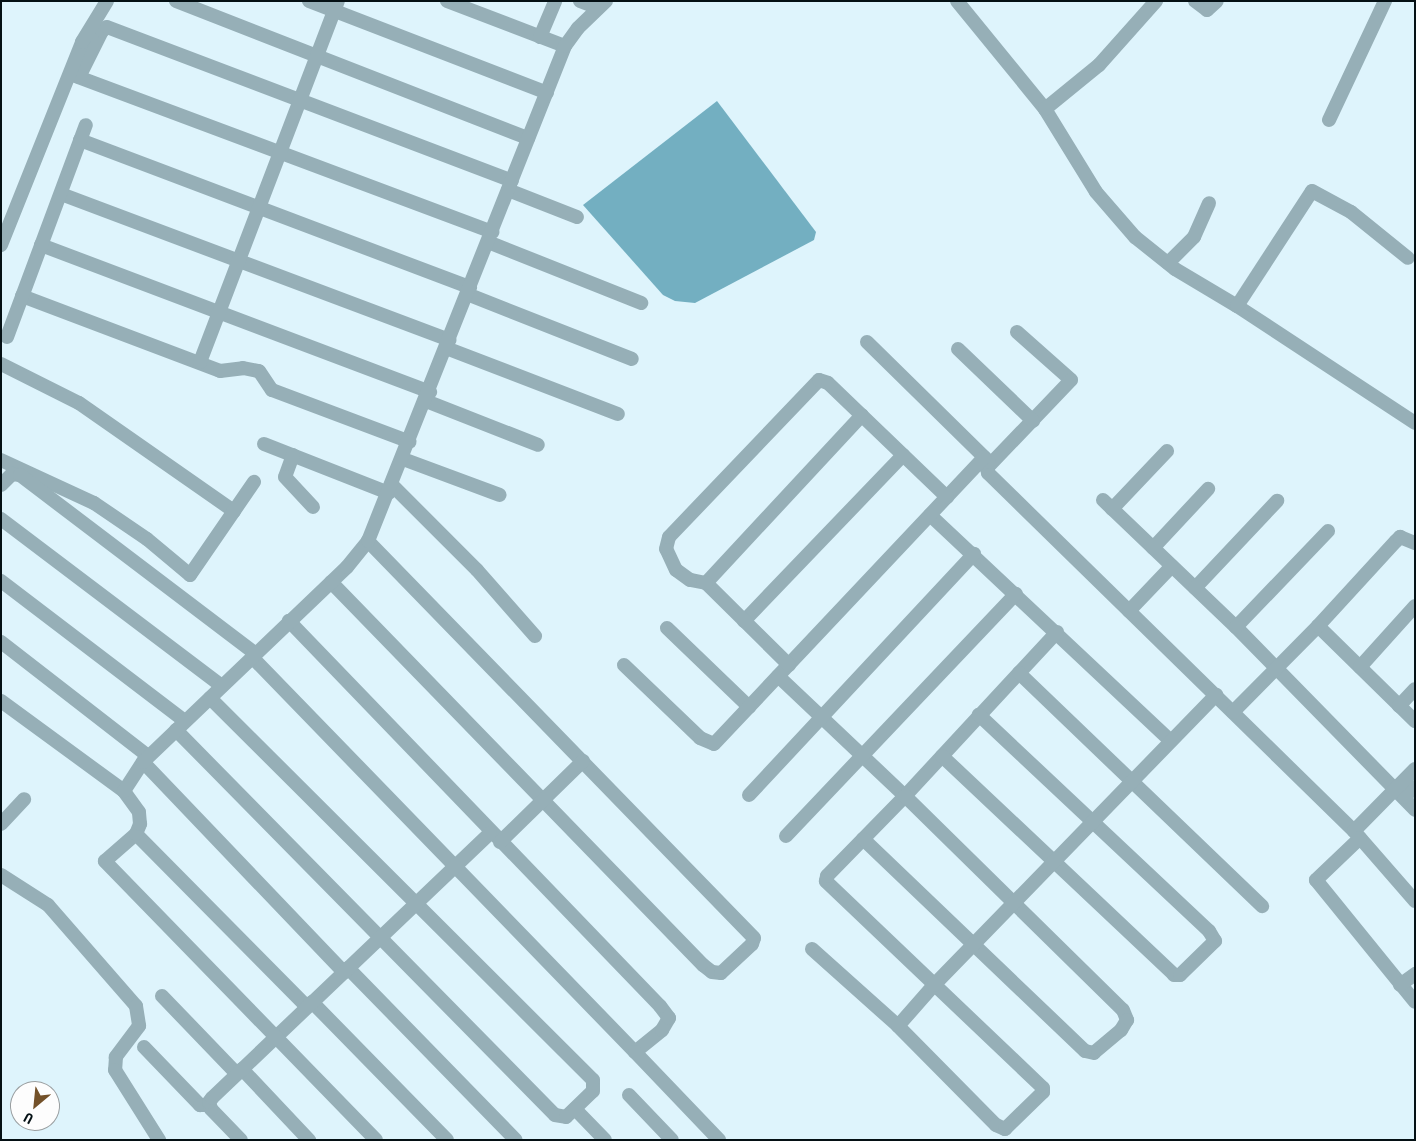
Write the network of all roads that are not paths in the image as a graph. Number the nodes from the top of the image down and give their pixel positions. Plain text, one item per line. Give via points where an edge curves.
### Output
1 (106, 1) edge
2 (176, 1) edge
3 (309, 1) edge
4 (447, 1) edge
5 (555, 1) edge
6 (580, 1) edge
7 (957, 1) edge
8 (1156, 1) edge
9 (1195, 1) edge
10 (1217, 1) edge
11 (1385, 1) edge
12 (602, 5) edge
13 (336, 6) edge
14 (540, 37) junction
15 (565, 46) junction
16 (317, 56) junction
17 (74, 76) junction
18 (547, 92) junction
19 (300, 100) junction
20 (1044, 109) junction
21 (1330, 120) dead end
22 (86, 125) dead end
23 (528, 138) junction
24 (80, 140) junction
25 (280, 153) junction
26 (510, 186) junction
27 (60, 194) junction
28 (1209, 203) dead end
29 (260, 206) junction
30 (578, 217) dead end
31 (490, 237) junction
32 (41, 245) junction
33 (1, 246) edge
34 (1408, 258) dead end
35 (240, 260) junction
36 (1168, 263) junction
37 (469, 291) junction
38 (22, 296) junction
39 (641, 303) dead end
40 (1238, 306) junction
41 (221, 311) junction
42 (1017, 332) dead end
43 (7, 337) dead end
44 (868, 342) dead end
45 (448, 344) junction
46 (958, 349) dead end
47 (632, 359) dead end
48 (200, 362) junction
49 (1, 364) edge
50 (428, 396) junction
51 (618, 414) dead end
52 (862, 415) junction
53 (1033, 421) junction
54 (1415, 423) edge
55 (410, 442) junction
56 (264, 444) dead end
57 (538, 445) dead end
58 (1167, 451) dead end
59 (293, 455) junction
60 (903, 455) junction
61 (403, 459) junction
62 (1, 460) edge
63 (988, 461) junction
64 (254, 482) dead end
65 (1, 484) edge
66 (390, 489) junction
67 (1208, 489) dead end
68 (500, 496) dead end
69 (947, 497) junction
70 (1277, 501) dead end
71 (313, 507) dead end
72 (234, 512) junction
73 (930, 514) junction
74 (1, 519) edge
75 (1328, 531) dead end
76 (368, 541) junction
77 (1415, 543) edge
78 (1153, 548) junction
79 (974, 554) junction
80 (1172, 566) junction
81 (1, 581) edge
82 (331, 582) junction
83 (706, 582) junction
84 (1195, 588) junction
85 (1016, 594) junction
86 (1415, 606) edge
87 (1129, 611) junction
88 (289, 621) junction
89 (744, 621) junction
90 (1318, 626) junction
91 (1236, 627) junction
92 (666, 628) dead end
93 (1057, 632) junction
94 (536, 636) dead end
95 (1, 642) edge
96 (254, 655) junction
97 (789, 665) junction
98 (624, 666) dead end
99 (1360, 667) junction
100 (1276, 668) junction
101 (1019, 673) junction
102 (778, 676) junction
103 (222, 686) junction
104 (1415, 690) edge
105 (1216, 694) junction
106 (210, 698) junction
107 (1, 701) edge
108 (1400, 706) junction
109 (749, 707) junction
110 (1233, 712) junction
111 (980, 715) junction
112 (821, 716) junction
113 (1415, 721) edge
114 (181, 726) junction
115 (1170, 740) junction
116 (861, 755) junction
117 (942, 756) junction
118 (145, 760) junction
119 (583, 761) junction
120 (1415, 769) edge
121 (1131, 780) junction
122 (1415, 787) edge
123 (124, 791) junction
124 (1400, 792) junction
125 (749, 795) dead end
126 (905, 796) junction
127 (24, 799) dead end
128 (543, 801) junction
129 (1415, 810) edge
130 (1092, 820) junction
131 (1, 824) edge
132 (136, 834) junction
133 (1357, 835) junction
134 (786, 836) dead end
135 (495, 837) junction
136 (863, 839) junction
137 (1052, 862) junction
138 (453, 867) junction
139 (1, 875) edge
140 (1415, 901) edge
141 (1013, 903) junction
142 (415, 904) junction
143 (1262, 906) dead end
144 (381, 936) junction
145 (973, 944) junction
146 (812, 949) dead end
147 (346, 970) junction
148 (1415, 974) edge
149 (934, 985) junction
150 (1400, 985) junction
151 (162, 996) dead end
152 (1415, 1002) edge
153 (310, 1004) junction
154 (898, 1026) junction
155 (276, 1036) junction
156 (144, 1047) dead end
157 (635, 1052) junction
158 (239, 1072) junction
159 (629, 1095) dead end
160 (209, 1105) junction
161 (575, 1109) junction
162 (159, 1140) edge
163 (241, 1140) edge
164 (309, 1140) edge
165 (376, 1140) edge
166 (447, 1140) edge
167 (516, 1140) edge
168 (605, 1140) edge
169 (672, 1140) edge
170 (719, 1140) edge

1 - 17 street via 82,42
2 - 16 street
3 - 13 street
4 - 14 street
5 - 14 street
6 - 12 street
7 - 20 street
8 - 20 street via 1099,65
9 - 10 street via 1207,10
11 - 21 street
12 - 15 street
13 - 16 street
13 - 18 street
14 - 15 street
15 - 18 street
16 - 19 street
16 - 23 street
17 - 19 street via 107,27
17 - 25 street
17 - 33 street
18 - 23 street
19 - 25 street
19 - 26 street
20 - 36 street via 1116,218
22 - 24 street
23 - 26 street
24 - 27 street
24 - 29 street
25 - 29 street
25 - 31 street
26 - 30 street
26 - 31 street
27 - 32 street
27 - 35 street
28 - 36 street via 1194,237
29 - 35 street
29 - 37 street
31 - 37 street
31 - 39 street
32 - 38 street
32 - 41 street
34 - 40 street via 1351,212 1312,191
35 - 41 street
35 - 45 street
36 - 40 street
37 - 45 street
37 - 47 street
38 - 43 street
38 - 48 street
40 - 54 street
41 - 48 street
41 - 50 street
42 - 53 street via 1071,380
44 - 63 street
45 - 50 street
45 - 51 street
46 - 53 street
48 - 55 street via 220,371 243,368 259,371 272,390
49 - 72 street via 78,403
50 - 55 street
50 - 57 street
52 - 60 street
52 - 83 street
52 - 83 street via 828,383 819,380 669,537 666,549 676,570 690,580
53 - 63 street
55 - 61 street
56 - 59 street
58 - 78 street via 1108,504
59 - 66 street
59 - 71 street via 286,477
60 - 69 street
60 - 89 street
61 - 66 street
61 - 68 street
62 - 72 street via 94,503 127,524 190,575
63 - 69 street
63 - 87 street via 988,473
64 - 72 street
65 - 96 street via 12,474 20,474
66 - 76 street
66 - 94 street via 477,570
67 - 78 street
69 - 73 street
70 - 84 street
73 - 79 street
73 - 97 street
74 - 103 street
75 - 91 street
76 - 82 street
76 - 119 street
77 - 90 street via 1400,537
78 - 80 street
79 - 85 street
79 - 112 street
80 - 84 street
80 - 87 street
81 - 114 street
82 - 88 street
82 - 128 street
83 - 89 street
84 - 91 street
85 - 93 street
85 - 116 street
86 - 99 street
87 - 105 street
88 - 96 street
88 - 135 street
89 - 97 street
90 - 99 street
90 - 100 street
91 - 100 street
92 - 109 street
93 - 101 street
93 - 115 street
95 - 118 street
96 - 103 street
96 - 138 street
97 - 102 street
98 - 109 street via 708,743 714,744
99 - 108 street
100 - 110 street
100 - 124 street
101 - 111 street
101 - 121 street
102 - 109 street
102 - 112 street
103 - 106 street
104 - 108 street
105 - 110 street
105 - 115 street
106 - 114 street
106 - 142 street
107 - 123 street
108 - 113 street
110 - 133 street
111 - 117 street
111 - 130 street
112 - 116 street
112 - 125 street
114 - 118 street
114 - 144 street
115 - 121 street
116 - 126 street
116 - 134 street
117 - 126 street
117 - 137 street
118 - 123 street
118 - 147 street
119 - 128 street
119 - 128 street via 754,938 752,944 720,973 712,972
120 - 124 street
121 - 130 street
121 - 143 street
122 - 124 street
123 - 132 street via 139,812
124 - 129 street
124 - 133 street
126 - 136 street
126 - 141 street
127 - 131 street
128 - 135 street
130 - 137 street
130 - 137 street via 1215,940 1180,975 1174,975
132 - 153 street
132 - 155 street via 105,861
133 - 140 street
133 - 150 street via 1316,880
135 - 138 street
135 - 157 street via 669,1018 662,1030
136 - 145 street
136 - 149 street via 827,876 826,881
137 - 141 street
138 - 142 street
138 - 157 street
139 - 162 street via 48,905 136,1006 138,1026 116,1057 115,1070
141 - 145 street
141 - 145 street via 1128,1015 1121,1030 1094,1053 1085,1052
142 - 144 street
142 - 161 street via 593,1080 592,1091
144 - 147 street
144 - 161 street via 555,1115 566,1118
145 - 149 street
146 - 154 street
147 - 153 street
147 - 167 street
148 - 150 street
149 - 154 street
149 - 154 street via 1043,1088 1043,1092 1005,1129 996,1125
150 - 152 street
151 - 158 street
153 - 155 street
153 - 166 street
155 - 158 street
155 - 165 street
156 - 160 street via 200,1105
157 - 170 street
158 - 160 street
158 - 164 street
159 - 169 street
160 - 163 street
161 - 168 street

